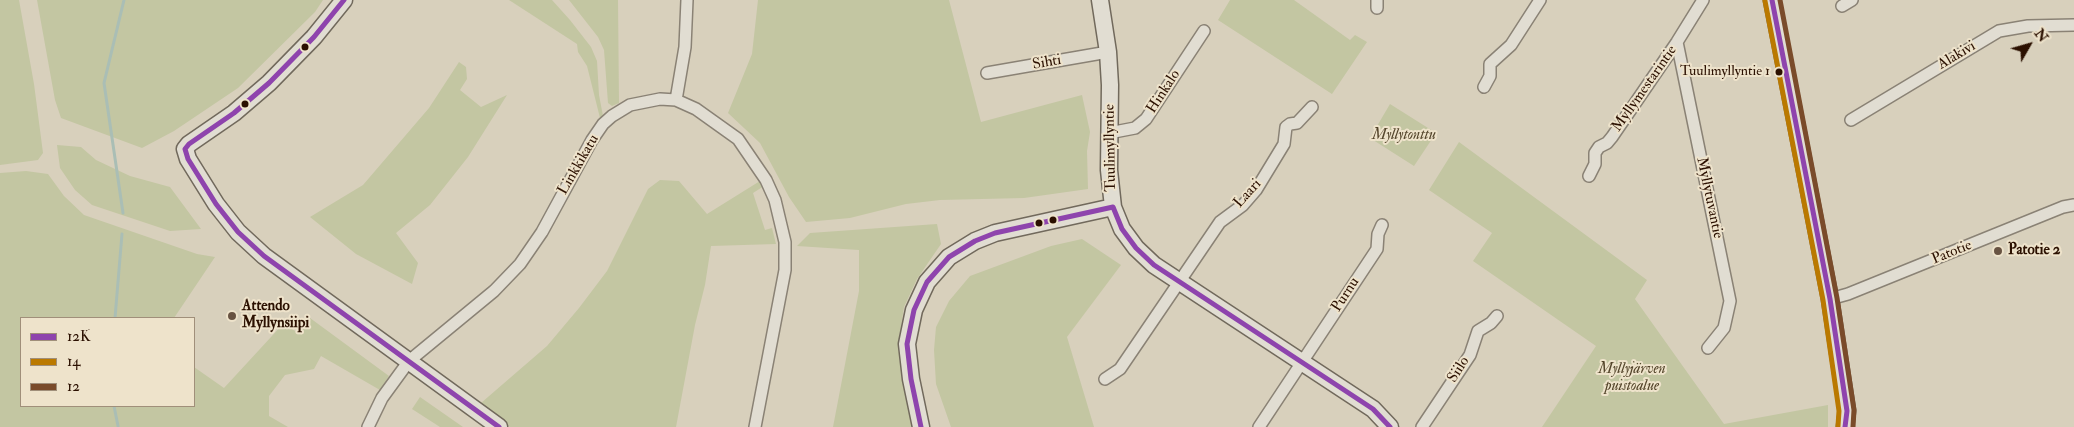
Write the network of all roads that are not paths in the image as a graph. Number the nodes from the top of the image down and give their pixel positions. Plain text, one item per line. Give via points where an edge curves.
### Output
1 (344, 0) edge
2 (687, 0) edge
3 (1100, 0) edge
4 (1540, 0) edge
5 (1703, 0) edge
6 (1772, 0) edge
7 (2074, 25) edge
8 (1204, 31) dead end
9 (1677, 42) junction
10 (1108, 52) junction
11 (986, 73) dead end
12 (1484, 88) dead end
13 (676, 100) junction
14 (1312, 107) dead end
15 (1851, 120) dead end
16 (1109, 133) junction
17 (1589, 176) dead end
18 (2074, 205) edge
19 (1113, 206) junction
20 (1382, 225) dead end
21 (1179, 283) junction
22 (1830, 299) junction
23 (1497, 316) dead end
24 (1708, 348) dead end
25 (409, 361) junction
26 (1302, 363) junction
27 (1105, 379) dead end
28 (368, 427) edge
29 (499, 427) edge
30 (754, 427) edge
31 (921, 427) edge
32 (1259, 427) edge
33 (1390, 427) edge
34 (1422, 427) edge
35 (1845, 427) edge

1 - 25 street via 314,37 269,83 185,149 193,169 238,232 264,256
2 - 13 street via 685,47
3 - 10 street, Tuulimyllyntie
4 - 12 street via 1510,46 1490,64 1491,72
5 - 9 street, Myllymestarintie
6 - 22 street
7 - 15 street, Alakivi via 2028,26 1999,31
8 - 16 street, Hinkalo via 1146,119 1135,128
9 - 17 street, Myllymestarintie via 1607,143 1595,153
9 - 24 street, Myllytuvantie via 1730,301 1724,328
10 - 11 street, Sihti
10 - 16 street, Tuulimyllyntie
13 - 25 street, Linkkikatu via 660,99 630,105 603,124 542,232 520,264 494,291
13 - 30 street, Linkkikatu via 696,109 738,139 769,184 783,228 785,270
14 - 21 street, Laari via 1297,123 1286,127 1284,144 1256,190 1243,205 1220,222
16 - 19 street, Tuulimyllyntie
18 - 22 street, Patotie
19 - 21 street, Tuulimyllyntie via 1122,229 1136,248
19 - 31 street via 975,240 949,257 927,282 914,310 907,344
20 - 26 street, Purnu via 1377,249
21 - 26 street, Tuulimyllyntie
21 - 27 street, Laari via 1120,369
22 - 35 street via 1846,411
23 - 34 street, Siilo via 1478,330 1470,354
25 - 28 street, Linkkikatu via 382,398
25 - 29 street
26 - 32 street, Purnu
26 - 33 street, Tuulimyllyntie via 1373,409

